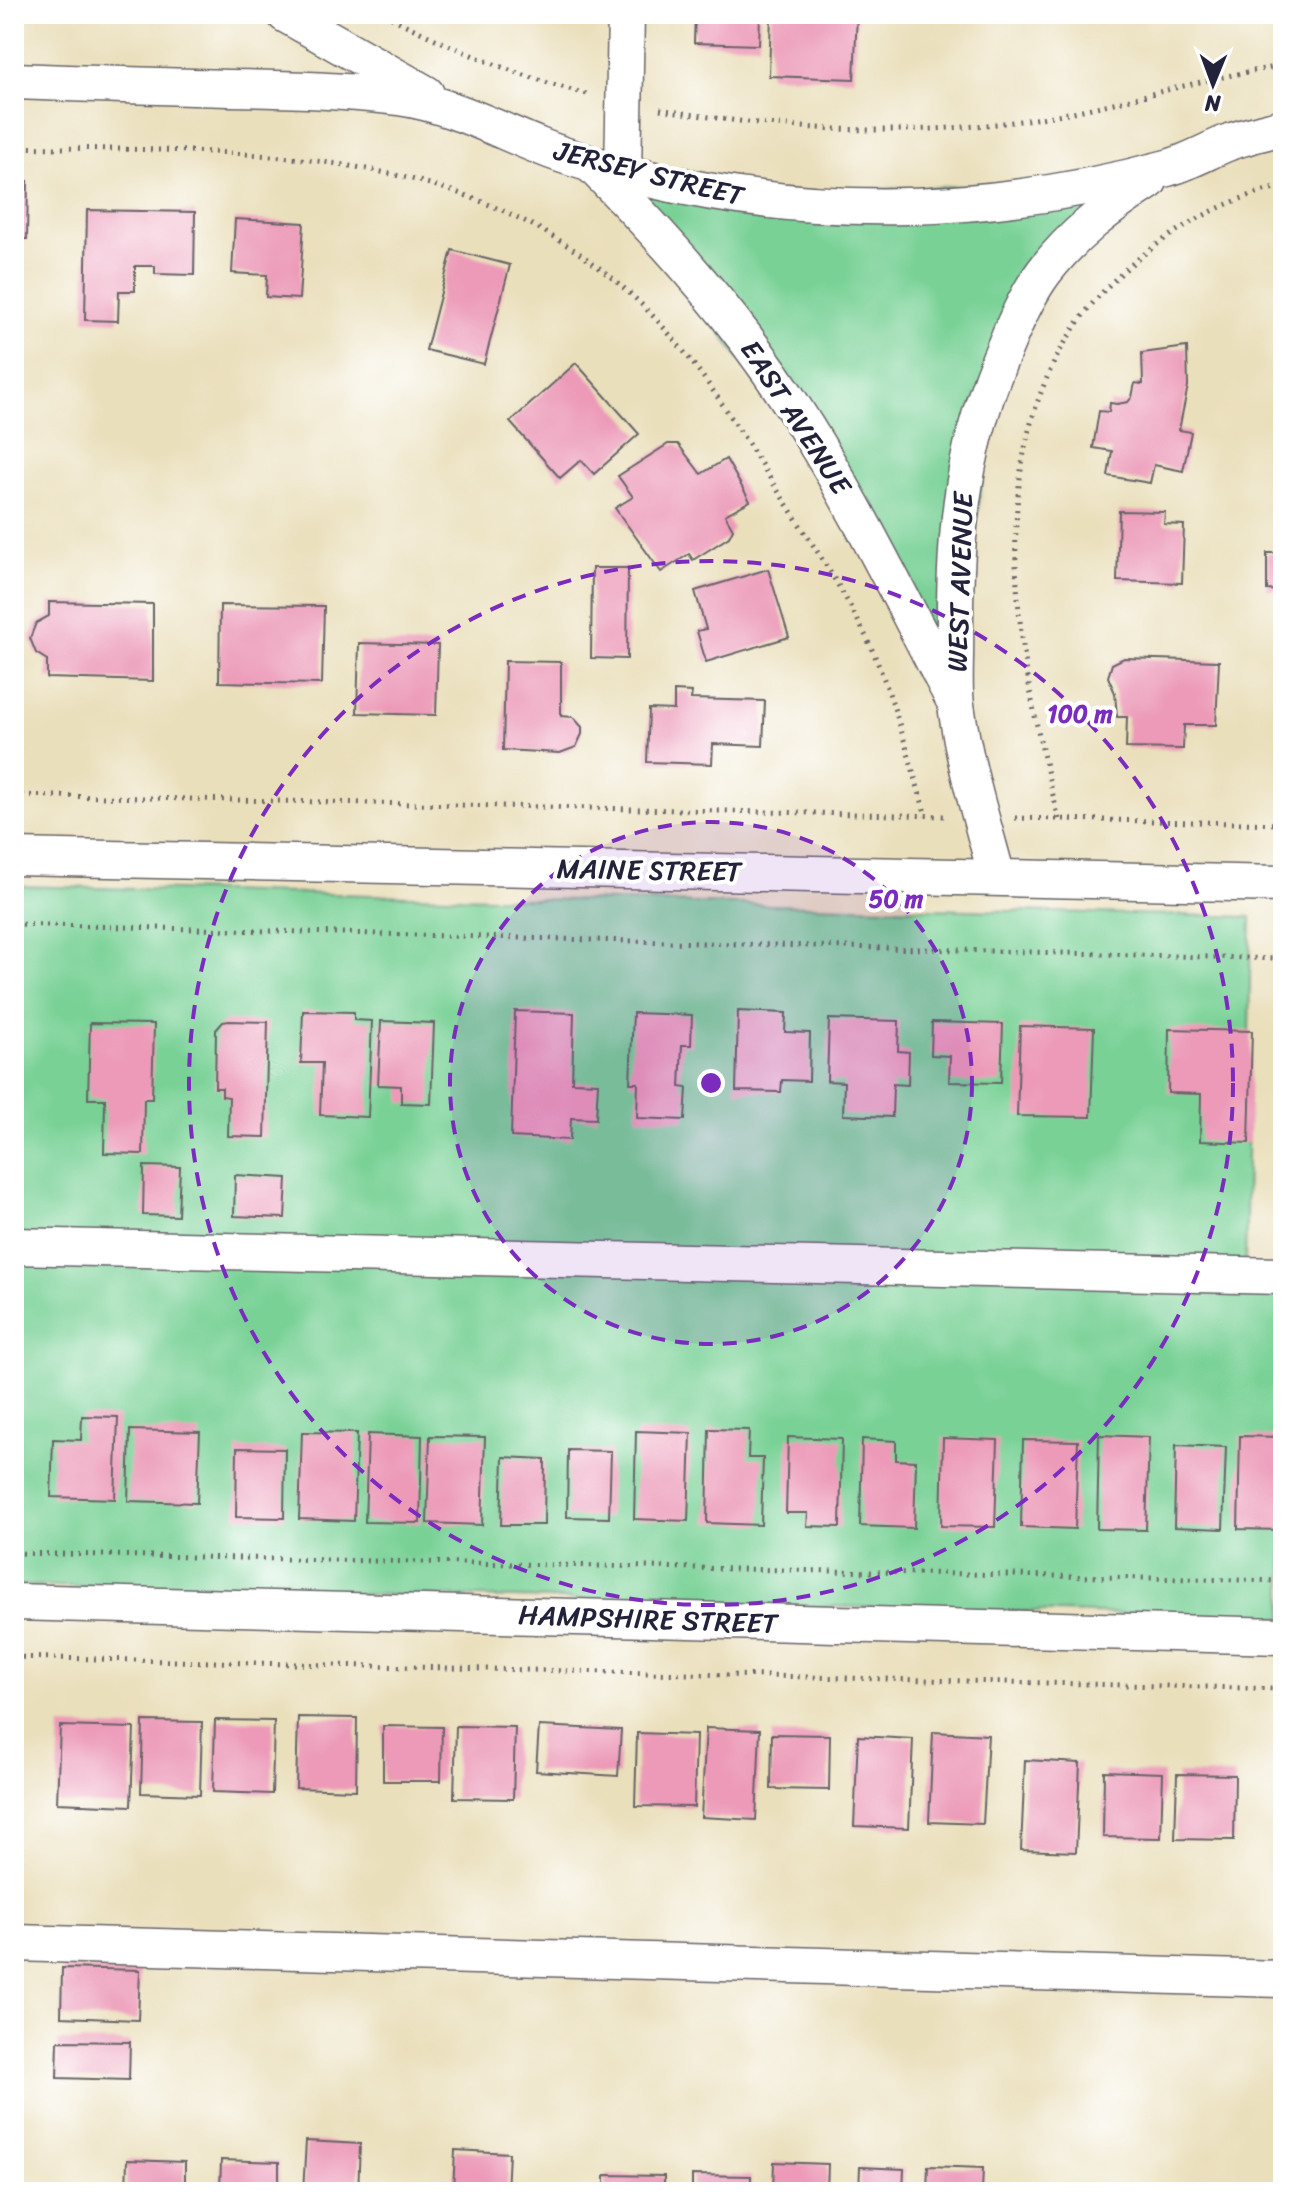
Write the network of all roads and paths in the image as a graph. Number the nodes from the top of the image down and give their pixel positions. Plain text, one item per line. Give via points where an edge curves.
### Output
1 (285, 14) edge
2 (384, 14) edge
3 (626, 14) edge
4 (1283, 66) edge
5 (14, 81) edge
6 (625, 103) junction
7 (448, 107) junction
8 (1283, 127) edge
9 (14, 147) edge
10 (1171, 167) junction
11 (606, 168) junction
12 (1283, 186) edge
13 (956, 704) junction
14 (14, 795) edge
15 (926, 816) junction
16 (981, 817) junction
17 (1059, 819) junction
18 (1283, 824) edge
19 (14, 857) edge
20 (997, 877) junction
21 (1283, 884) edge
22 (14, 924) edge
23 (1283, 959) edge
24 (14, 1246) edge
25 (1283, 1276) edge
26 (14, 1553) edge
27 (1283, 1581) edge
28 (14, 1602) edge
29 (1283, 1636) edge
30 (14, 1657) edge
31 (1283, 1689) edge
32 (14, 1943) edge
33 (1283, 1979) edge

1 - 7 street
2 - 6 path via 498,65
3 - 6 street
4 - 6 path via 1033,119 955,127 787,127
5 - 7 street, JERSEY STREET via 304,90 399,97
6 - 11 street
7 - 11 street, JERSEY STREET
8 - 10 street, JERSEY STREET via 1231,141
9 - 15 path via 271,156 348,164 461,192 507,210 581,254 628,291 680,348 731,417 838,585 873,652 899,720
10 - 11 street, JERSEY STREET via 1069,191 913,207 764,201
10 - 13 street, WEST AVENUE via 1111,205 1071,240 1042,274 993,373 962,488 955,569
11 - 13 street, EAST AVENUE via 734,322 798,413
12 - 17 path via 1229,202 1196,219 1117,276 1065,344 1036,404 1021,465 1014,542 1018,618 1028,689
13 - 16 street, WEST AVENUE
14 - 15 path
15 - 16 path
16 - 17 path
16 - 20 street, WEST AVENUE
17 - 18 path
19 - 20 street, MAINE STREET
20 - 21 street, MAINE STREET
22 - 23 path
24 - 25 street
26 - 27 path
28 - 29 street, HAMPSHIRE STREET
30 - 31 path
32 - 33 street

